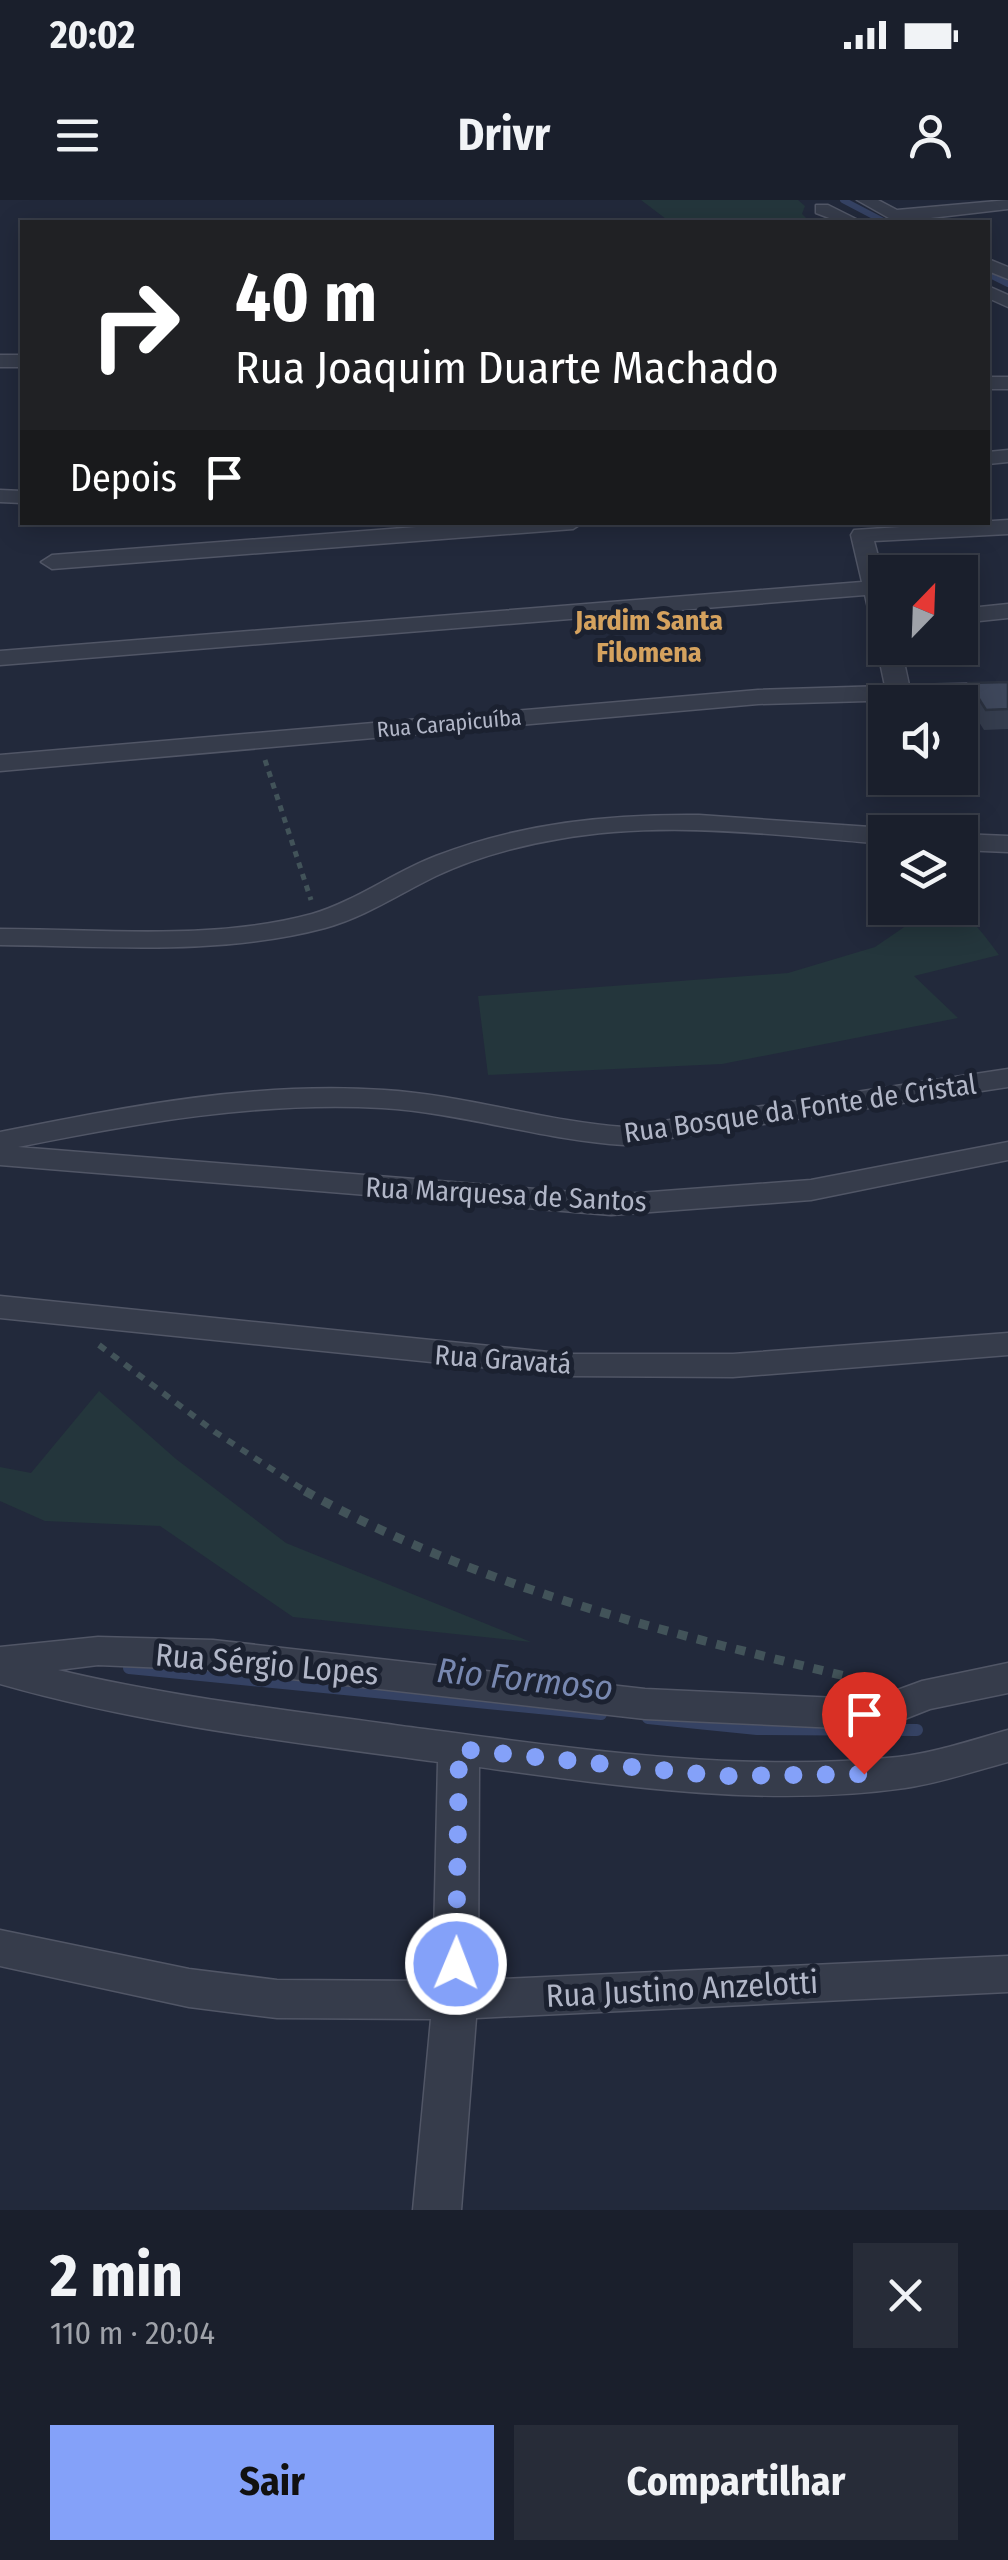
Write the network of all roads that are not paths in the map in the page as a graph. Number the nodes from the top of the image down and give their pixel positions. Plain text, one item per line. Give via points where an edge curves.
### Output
1 (865, 200) edge
2 (1008, 204) edge
3 (822, 208) dead end
4 (901, 219) edge
5 (849, 220) edge
6 (534, 525) edge
7 (1008, 527) edge
8 (52, 562) dead end
9 (868, 564) edge
10 (868, 588) edge
11 (1008, 611) edge
12 (978, 614) edge
13 (0, 658) edge
14 (1008, 690) edge
15 (978, 691) edge
16 (868, 695) edge
17 (0, 763) edge
18 (868, 835) edge
19 (978, 843) edge
20 (1008, 844) edge
21 (0, 937) edge
22 (1008, 1078) edge
23 (0, 1141) edge
24 (1008, 1151) edge
25 (0, 1156) edge
26 (0, 1307) edge
27 (1008, 1344) edge
28 (0, 1665) edge
29 (1008, 1678) edge
30 (1008, 1746) edge
31 (459, 1749) junction
32 (0, 1948) edge
33 (1008, 1974) edge
34 (455, 2000) junction
35 (437, 2210) edge

1 - 4 street
2 - 4 street
3 - 5 street
6 - 8 street
7 - 9 street via 862,535
10 - 13 street
11 - 12 street
14 - 15 street, Rua Carapicuíba
16 - 17 street, Rua Carapicuíba via 758,697
18 - 21 street via 683,822 573,828 443,863 318,922 194,935
19 - 20 street
22 - 23 street, Rua Bosque da Fonte de Cristal via 624,1136 388,1099 284,1096 182,1106
24 - 25 street, Rua Marquesa de Santos via 811,1190 611,1205
26 - 27 street, Rua Gravatá via 571,1365 753,1366
28 - 29 street, Rua Sérgio Lopes via 98,1651 212,1656 645,1704 838,1713 897,1707
28 - 31 street via 51,1685 217,1716
30 - 31 street via 902,1772 792,1776 720,1776
31 - 34 street
32 - 34 street, Rua Justino Anzelotti via 260,1997
33 - 34 street, Rua Justino Anzelotti
34 - 35 street

